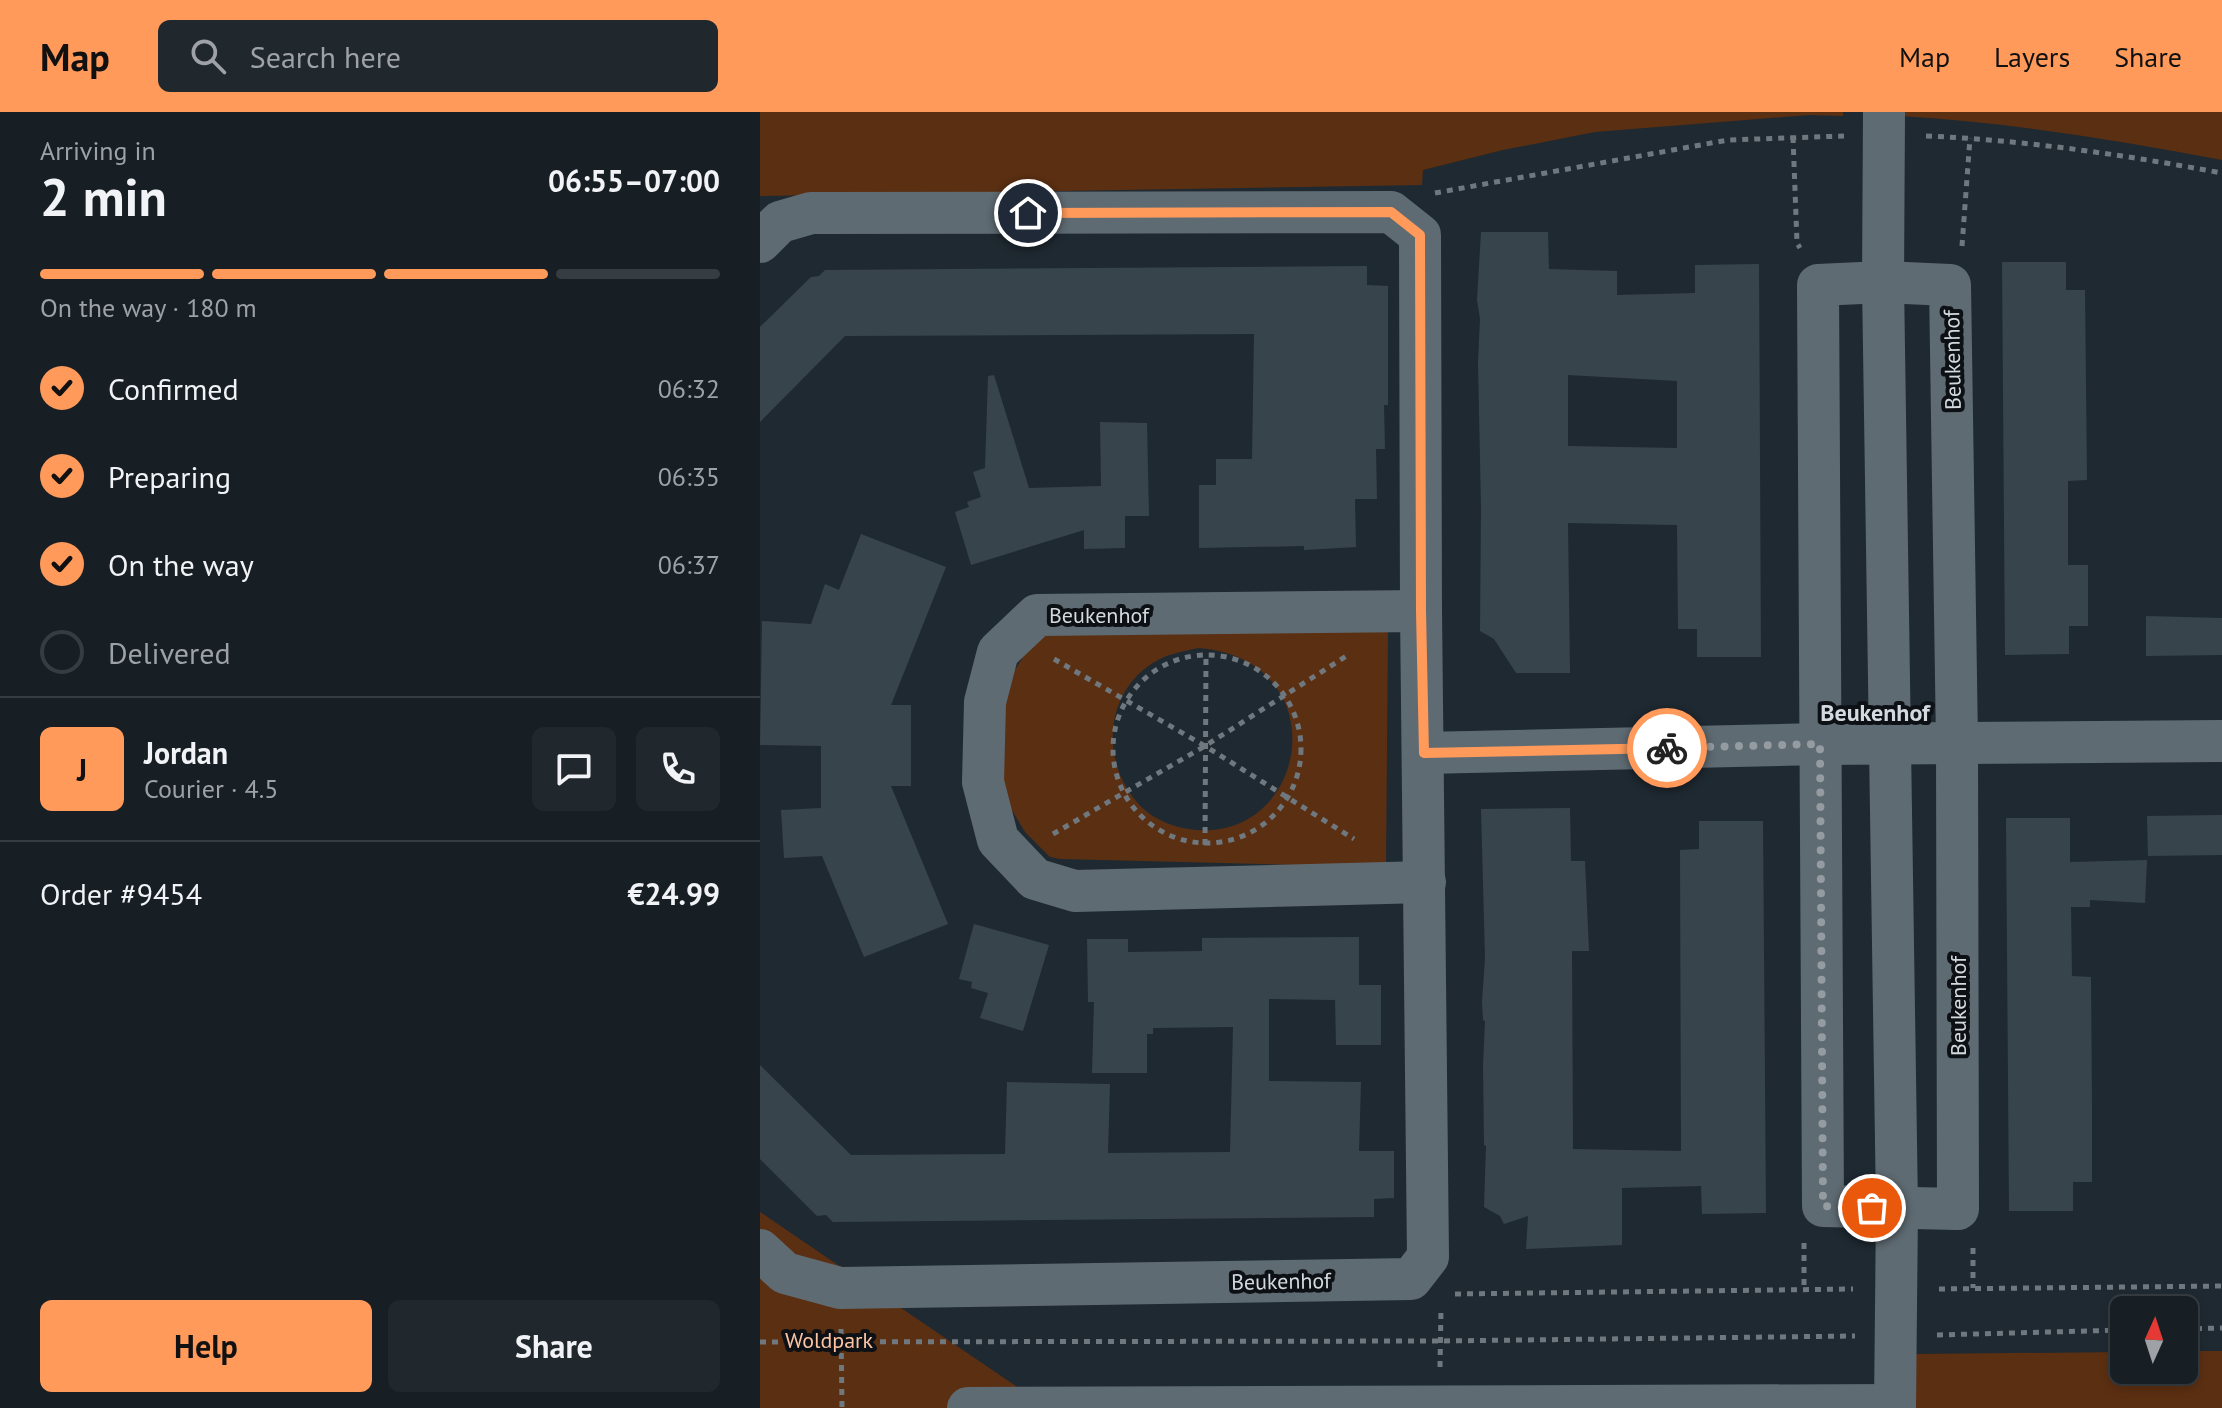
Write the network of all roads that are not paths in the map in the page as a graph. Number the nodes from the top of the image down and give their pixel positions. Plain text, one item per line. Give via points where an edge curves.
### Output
1 (1884, 123) edge
2 (760, 242) edge
3 (1883, 282) junction
4 (1421, 611) junction
5 (2222, 741) edge
6 (1957, 743) junction
7 (1820, 744) junction
8 (1891, 744) junction
9 (1424, 753) junction
10 (1425, 882) junction
11 (1897, 1208) junction
12 (760, 1250) edge
13 (1895, 1406) edge
14 (968, 1408) edge

1 - 3 street
2 - 4 street, Beukenhof via 780,222 811,213 1391,212 1420,235
3 - 6 street, Beukenhof via 1950,285
3 - 7 street, Beukenhof via 1818,285
3 - 8 street
4 - 9 street, Beukenhof
4 - 10 street, Beukenhof via 1037,615 998,652 985,702 983,782 998,840 1035,879 1075,891
5 - 6 street
6 - 8 street
6 - 11 street, Beukenhof via 1958,1209
7 - 8 street
7 - 9 street
7 - 11 street, Beukenhof via 1823,1206
8 - 11 street
9 - 10 street, Beukenhof
10 - 12 street, Beukenhof via 1428,1257 1411,1279 840,1288 785,1273
11 - 13 street
13 - 14 street

